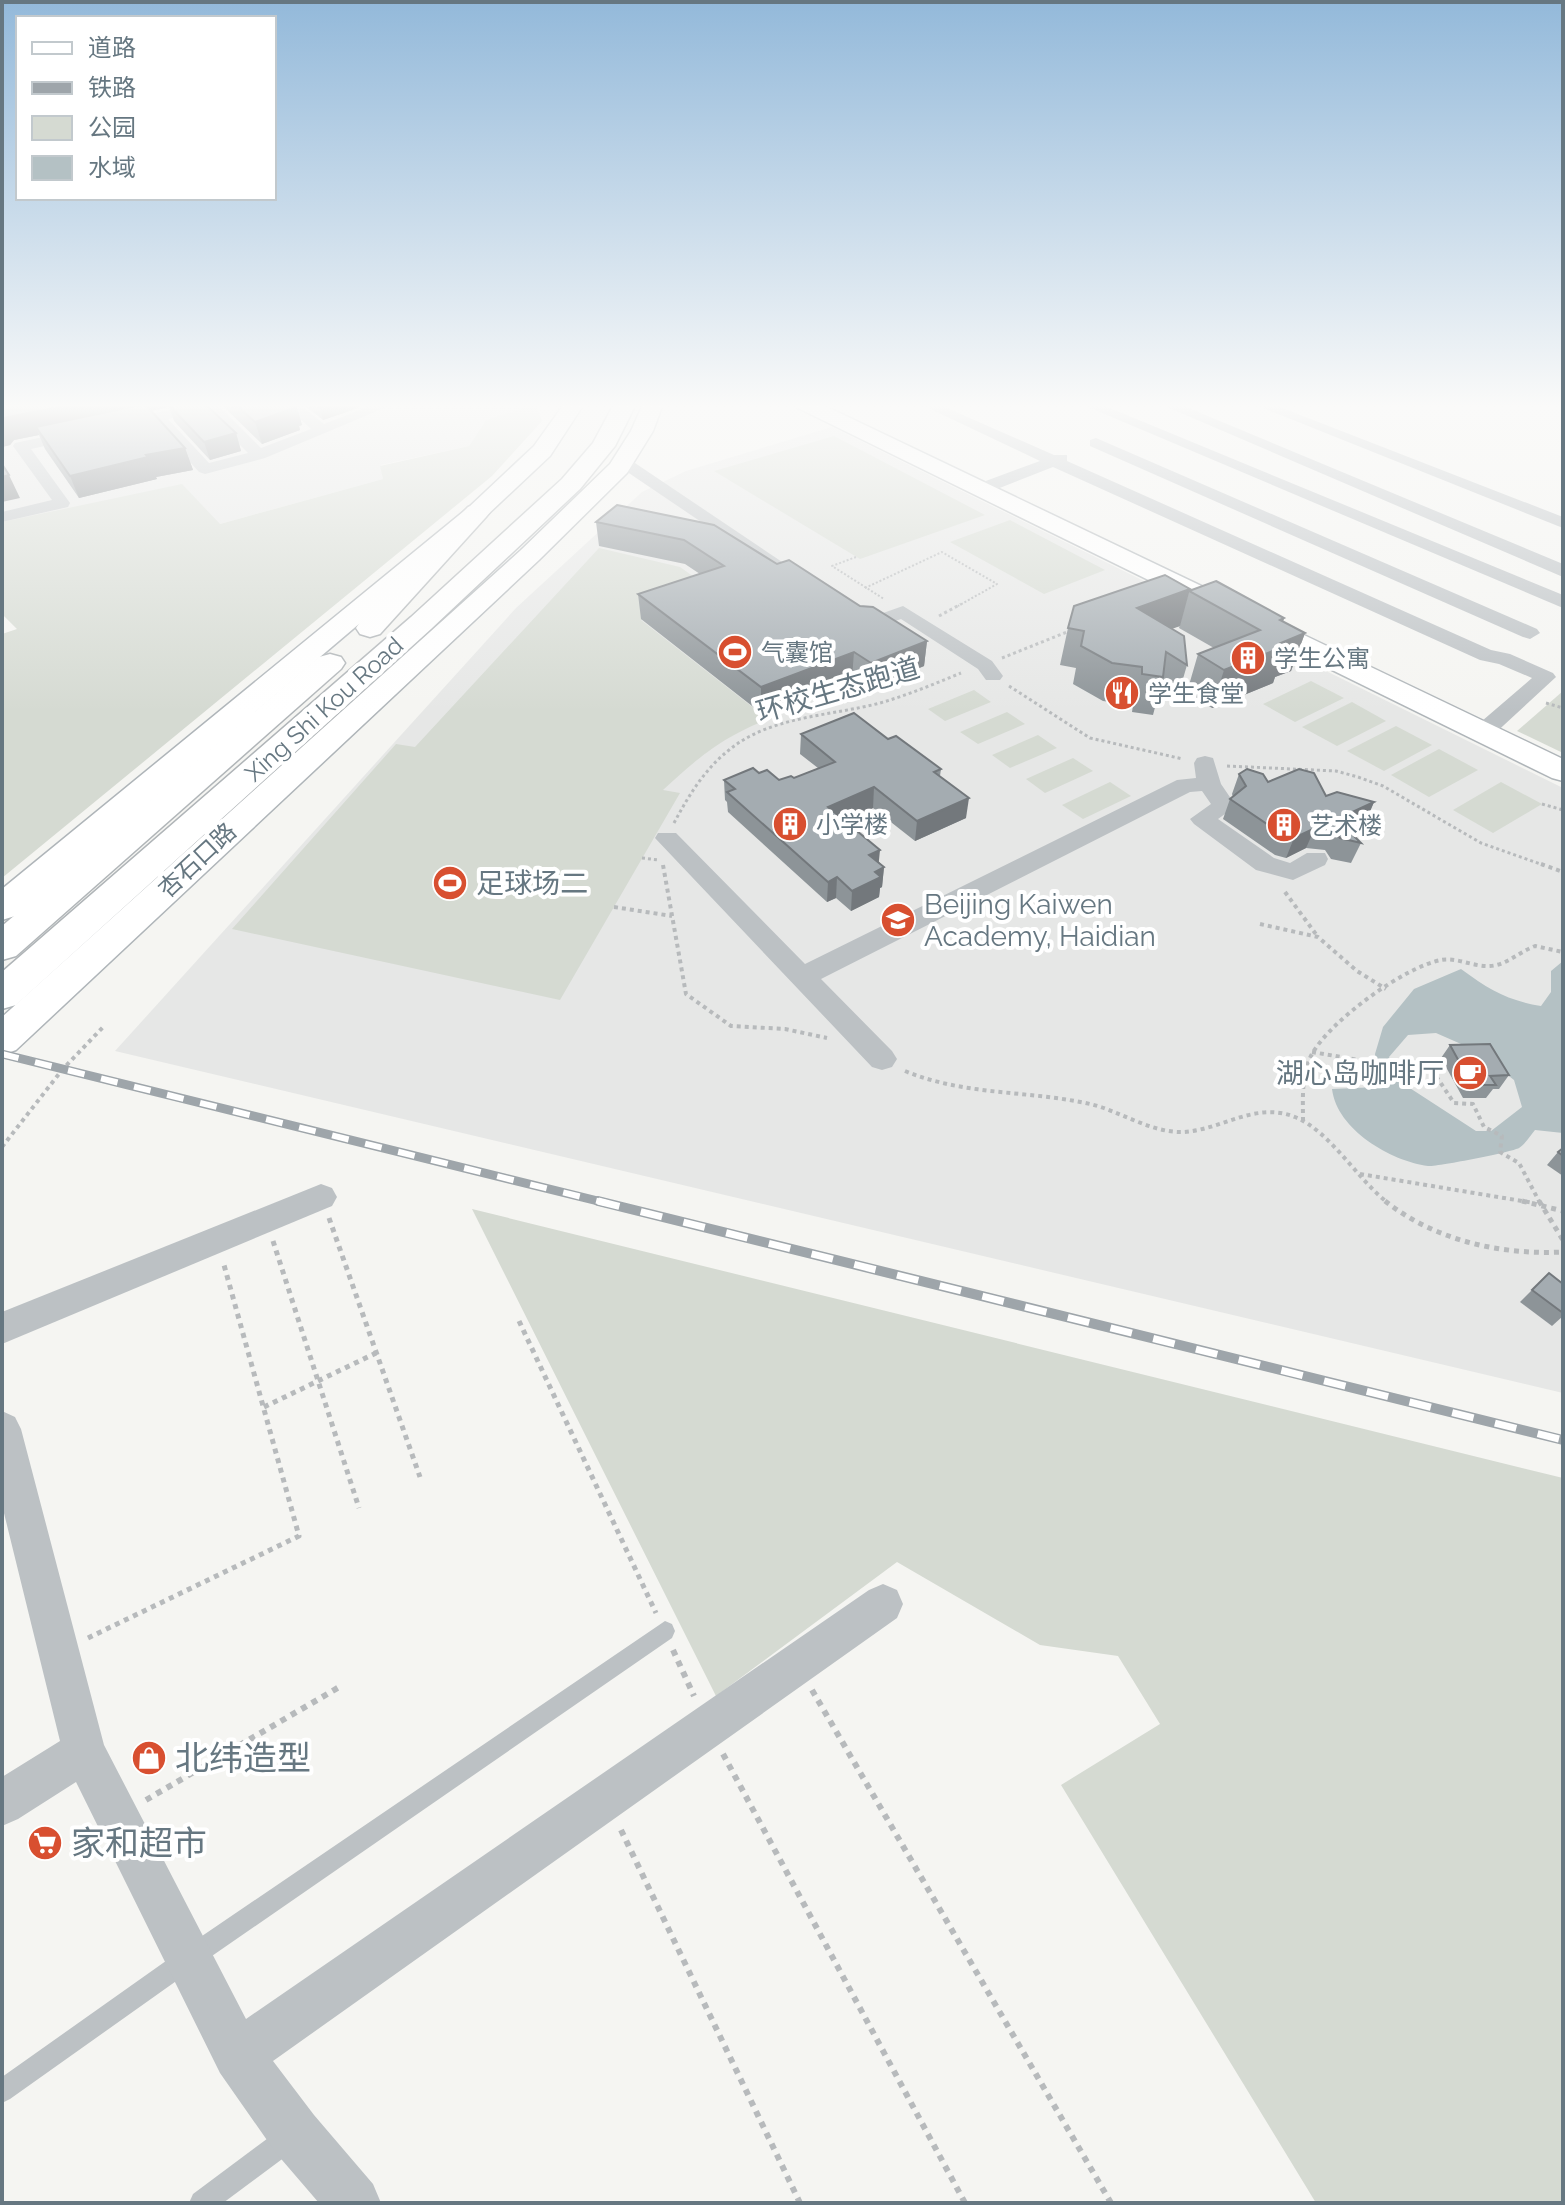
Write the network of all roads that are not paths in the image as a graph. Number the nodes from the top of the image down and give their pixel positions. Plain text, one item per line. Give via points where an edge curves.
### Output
1 (45, 507) edge
2 (482, 507) edge
3 (513, 507) edge
4 (546, 507) edge
5 (578, 507) edge
6 (690, 507) edge
7 (1018, 507) edge
8 (1153, 507) edge
9 (1265, 507) edge
10 (1313, 507) edge
11 (1411, 507) edge
12 (1522, 507) edge
13 (477, 512) junction
14 (2, 517) edge
15 (1563, 523) edge
16 (530, 555) junction
17 (1563, 571) edge
18 (815, 590) edge
19 (841, 608) edge
20 (1550, 615) edge
21 (421, 623) junction
22 (370, 628) junction
23 (1503, 658) junction
24 (989, 670) road end
25 (1483, 732) junction
26 (1563, 771) edge
27 (664, 849) road end
28 (1316, 859) dead end
29 (2, 908) edge
30 (2, 947) edge
31 (804, 976) junction
32 (2, 995) edge
33 (2, 1040) edge
34 (882, 1059) road end
35 (321, 1197) road end
36 (2, 1328) edge
37 (2, 1429) edge
38 (883, 1604) dead end
39 (665, 1631) road end
40 (84, 1751) junction
41 (2, 1803) edge
42 (188, 1959) junction
43 (238, 2055) junction
44 (2, 2091) edge
45 (295, 2134) junction
46 (202, 2203) edge
47 (354, 2203) edge

1 - 14 street
2 - 13 street
3 - 22 main road, Xing Shi Kou Road
4 - 21 main road, Xing Shi Kou Road
5 - 16 street, 杏石口路
6 - 18 street
7 - 25 street
8 - 23 street via 1487,656
9 - 20 street
10 - 20 street
11 - 17 street
12 - 15 street
13 - 22 main road
13 - 29 street
16 - 21 main road
16 - 33 street, 杏石口路
19 - 24 street via 867,625 903,612
20 - 23 street
21 - 32 main road, Xing Shi Kou Road
22 - 30 main road, Xing Shi Kou Road
23 - 25 street via 1546,677
25 - 26 street
27 - 31 street
28 - 31 street via 1293,872 1265,864 1202,819 1224,806 1207,774
31 - 34 street
35 - 36 street
37 - 40 street
38 - 43 street
39 - 42 lane
40 - 41 street
40 - 42 street
42 - 43 street
42 - 44 lane
43 - 45 street
45 - 46 lane
45 - 47 street

